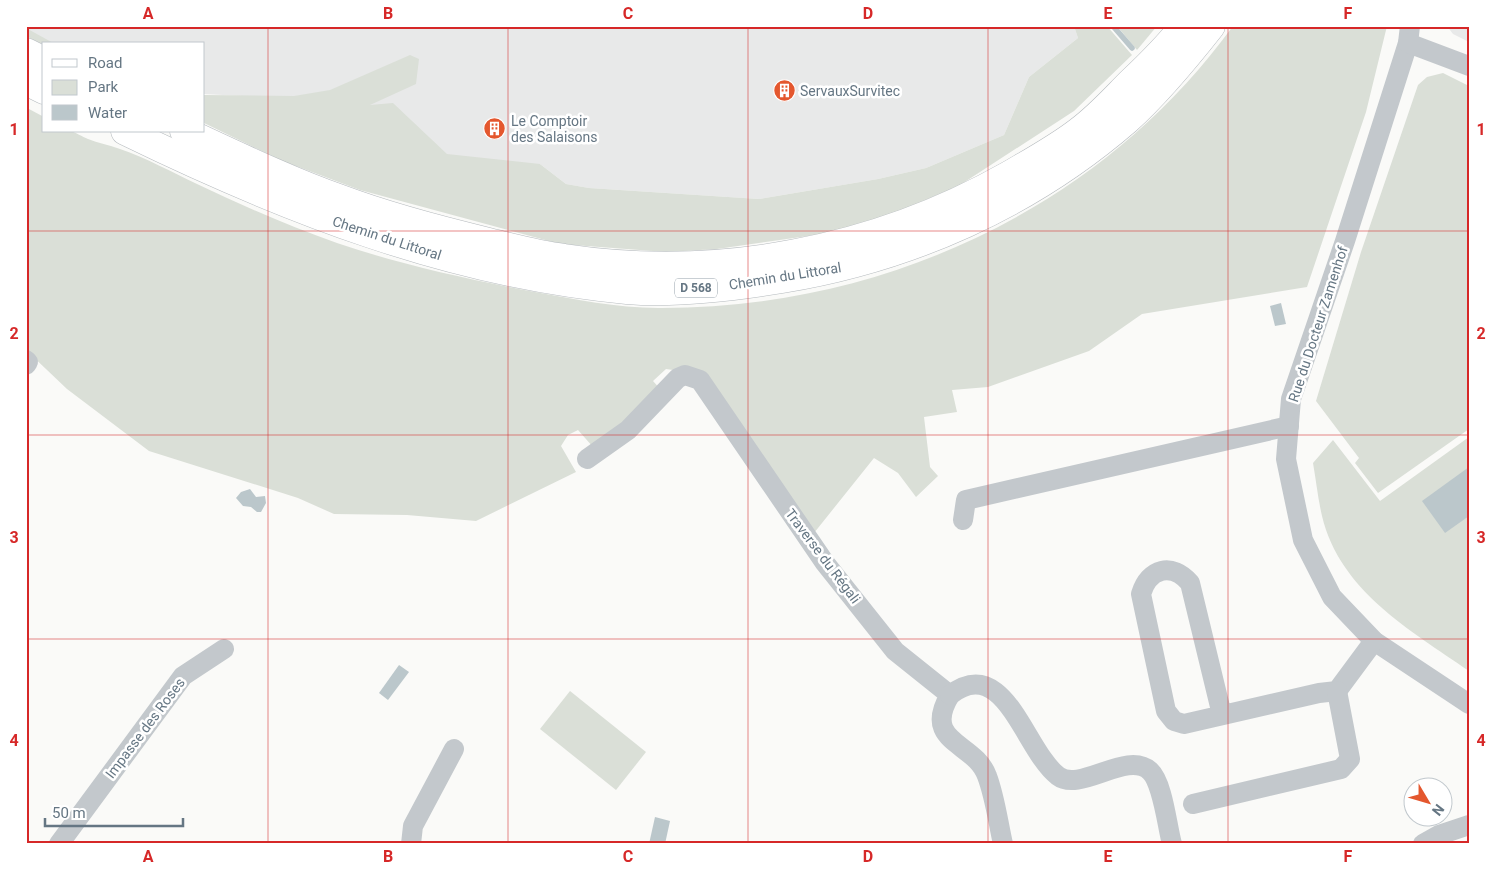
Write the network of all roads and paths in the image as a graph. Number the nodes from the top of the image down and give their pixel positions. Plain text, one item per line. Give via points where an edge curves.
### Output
1 (1184, 26) edge
2 (1211, 26) edge
3 (1409, 35) edge
4 (26, 52) edge
5 (42, 60) edge
6 (1469, 66) edge
7 (26, 81) edge
8 (42, 89) edge
9 (127, 132) edge
10 (186, 132) edge
11 (1289, 426) junction
12 (587, 459) dead end
13 (963, 520) dead end
14 (1374, 641) junction
15 (224, 649) dead end
16 (1337, 691) junction
17 (950, 695) junction
18 (1469, 704) edge
19 (1222, 715) junction
20 (454, 749) dead end
21 (1193, 804) dead end
22 (1469, 824) edge
23 (60, 844) edge
24 (410, 844) edge
25 (1003, 844) edge
26 (1172, 844) edge
27 (1423, 844) edge

1 - 10 main road, Chemin du Littoral / D 568 via 1080,131 998,181 922,218 881,233 819,250 748,260 667,266 615,264 562,258 504,245 404,220 340,199
2 - 9 main road, Chemin du Littoral / D 568 via 1163,84 1129,118 1079,158 1011,200 931,240 884,256 753,284 630,290 555,281 453,259 400,244 252,190
3 - 6 street
3 - 11 street, Rue du Docteur Zamenhof via 1345,241 1291,399
4 - 5 main road
7 - 8 main road
11 - 13 street via 966,500
11 - 14 street, Rue du Docteur Zamenhof via 1286,459 1303,540 1332,597
12 - 17 street, Traverse du Régali via 628,430 678,378 685,375 700,380 825,563 896,651
14 - 16 street
14 - 18 street, Rue du Docteur Zamenhof
15 - 23 street, Impasse des Roses via 183,676
16 - 19 street
16 - 21 street via 1350,759 1342,769
17 - 25 street via 942,708 941,722 952,741 980,762 987,775
17 - 26 street via 974,684 988,686 1007,704 1046,763 1059,777 1069,781 1110,769 1138,766 1148,770 1156,779
19 - 19 street via 1184,724 1174,720 1166,711 1141,594 1152,574 1172,570 1182,573 1190,583
20 - 24 street via 413,826
22 - 27 street via 1439,834

